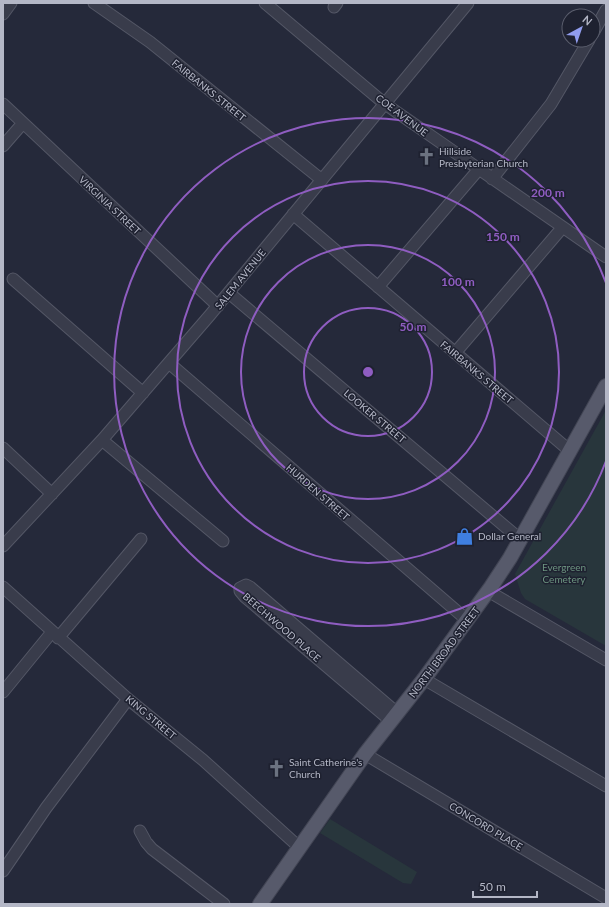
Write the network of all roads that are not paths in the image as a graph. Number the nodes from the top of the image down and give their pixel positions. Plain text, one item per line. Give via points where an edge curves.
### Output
1 (11, 3) edge
2 (94, 3) edge
3 (265, 3) edge
4 (468, 3) edge
5 (3, 14) edge
6 (584, 48) edge
7 (3, 104) edge
8 (385, 104) junction
9 (23, 123) junction
10 (3, 146) edge
11 (479, 169) junction
12 (492, 179) junction
13 (322, 180) junction
14 (293, 214) junction
15 (562, 228) junction
16 (606, 257) edge
17 (13, 279) dead end
18 (378, 287) junction
19 (229, 293) junction
20 (218, 306) junction
21 (455, 353) junction
22 (168, 363) junction
23 (606, 386) edge
24 (143, 393) junction
25 (102, 440) junction
26 (3, 448) edge
27 (570, 450) junction
28 (52, 494) junction
29 (141, 539) dead end
30 (521, 540) junction
31 (223, 541) dead end
32 (3, 546) edge
33 (3, 587) edge
34 (488, 591) junction
35 (467, 620) junction
36 (290, 628) dead end
37 (55, 635) junction
38 (606, 660) edge
39 (424, 679) junction
40 (3, 692) edge
41 (128, 699) junction
42 (394, 717) junction
43 (365, 754) junction
44 (606, 786) edge
45 (140, 831) dead end
46 (299, 847) junction
47 (3, 871) edge
48 (606, 899) edge
49 (224, 904) edge
50 (260, 904) edge
51 (603, 904) edge

1 - 5 street
2 - 13 street, FAIRBANKS STREET via 150,42
3 - 8 street, COE AVENUE
4 - 8 street, SALEM AVENUE
6 - 12 street via 551,104
7 - 9 street, VIRGINIA STREET
8 - 11 street, COE AVENUE
8 - 13 street, SALEM AVENUE
9 - 10 street
9 - 20 street, VIRGINIA STREET
11 - 12 street, COE AVENUE
11 - 18 street
12 - 15 street, COE AVENUE
13 - 14 street, SALEM AVENUE
14 - 18 street, FAIRBANKS STREET
14 - 19 street, SALEM AVENUE
15 - 16 street, COE AVENUE
15 - 21 street
17 - 24 street
18 - 21 street, FAIRBANKS STREET
19 - 20 street, SALEM AVENUE
19 - 30 street, LOOKER STREET
20 - 22 street, SALEM AVENUE
21 - 27 street, FAIRBANKS STREET
22 - 24 street, SALEM AVENUE
22 - 35 street, HURDEN STREET
23 - 27 main road, NORTH BROAD STREET
24 - 25 street, SALEM AVENUE
25 - 28 street, SALEM AVENUE
25 - 31 street
26 - 28 street
27 - 30 main road, NORTH BROAD STREET
28 - 32 street, SALEM AVENUE
29 - 37 street
30 - 34 main road, NORTH BROAD STREET
33 - 37 street, KING STREET
34 - 35 main road, NORTH BROAD STREET
34 - 38 street
35 - 39 main road, NORTH BROAD STREET
36 - 42 street, BEECHWOOD PLACE
37 - 40 street
37 - 41 street, KING STREET
39 - 42 main road, NORTH BROAD STREET
39 - 44 street
41 - 46 street, KING STREET via 203,760
41 - 47 street via 46,808
42 - 43 main road, NORTH BROAD STREET
43 - 46 main road, NORTH BROAD STREET
43 - 48 street, CONCORD PLACE
45 - 49 street via 152,849
46 - 50 main road, NORTH BROAD STREET
48 - 51 street

